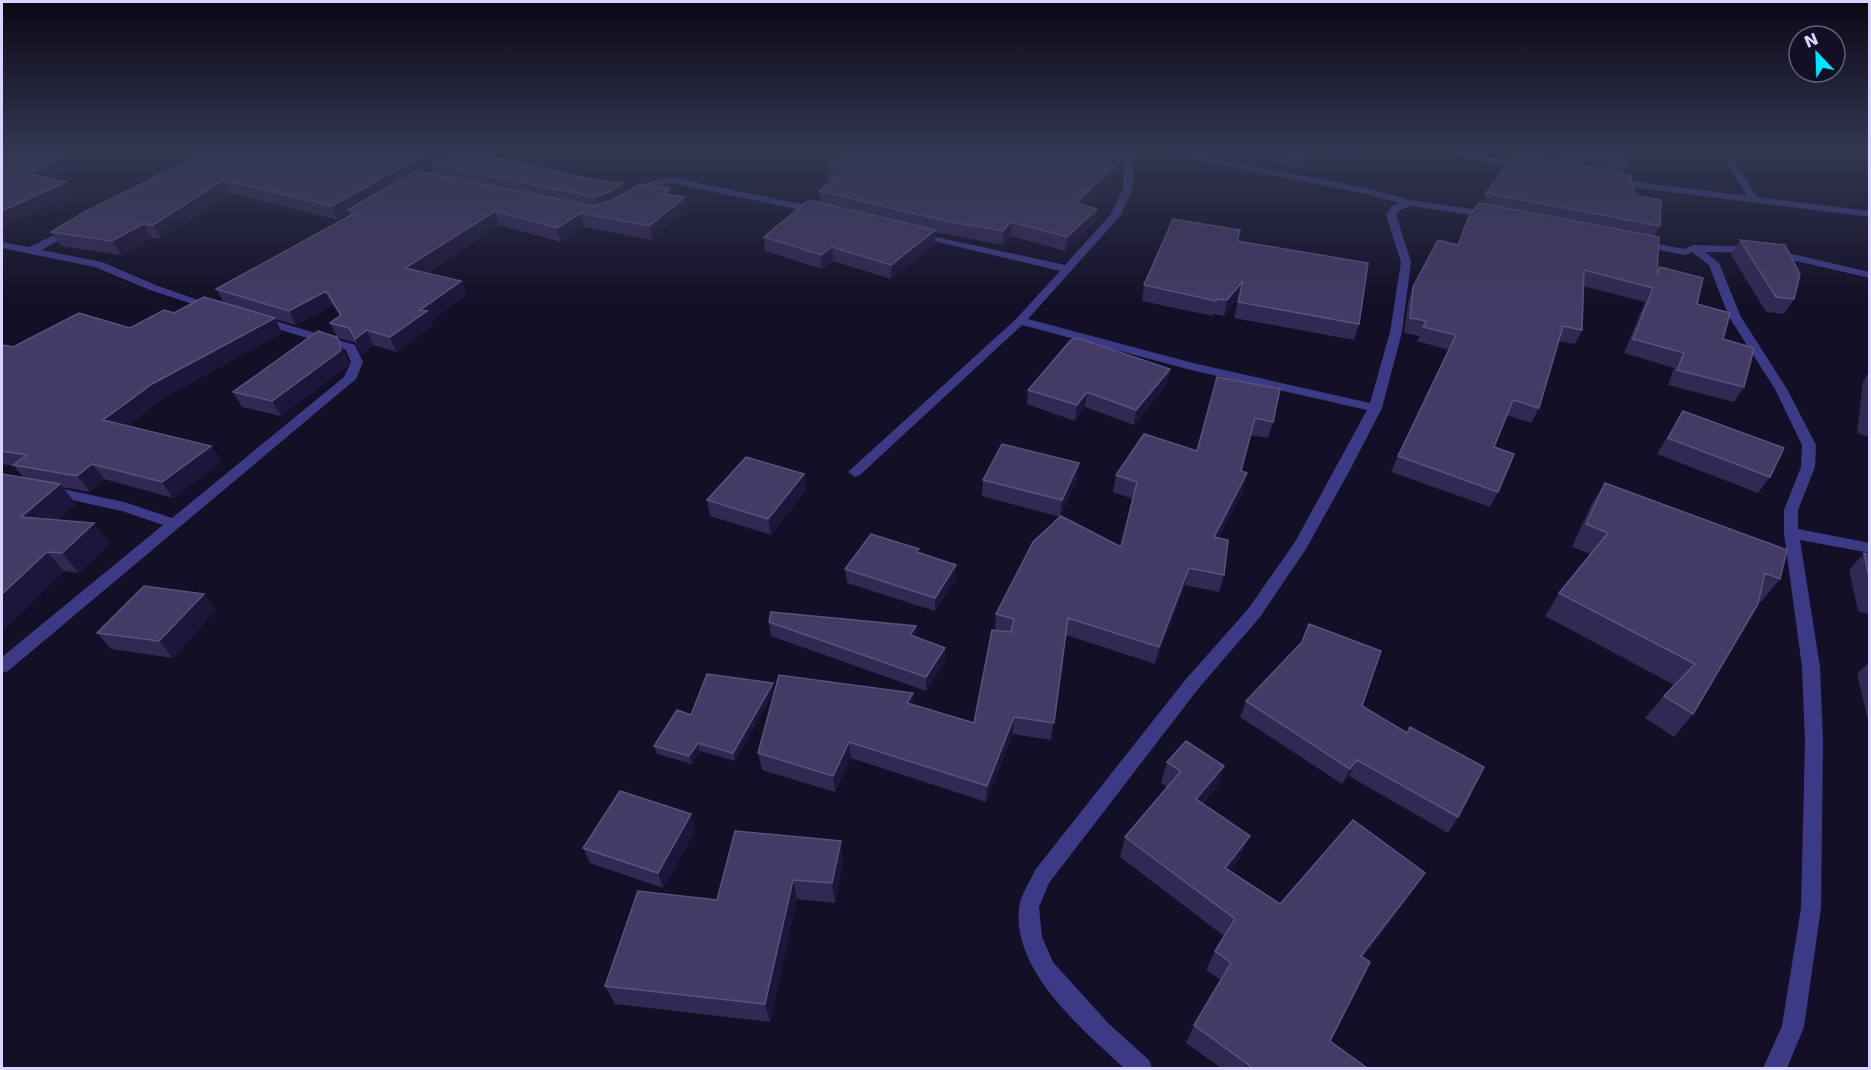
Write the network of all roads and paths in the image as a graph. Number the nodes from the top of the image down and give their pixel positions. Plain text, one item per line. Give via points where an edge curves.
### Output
1 (627, 201) edge
2 (771, 201) edge
3 (1122, 201) edge
4 (1402, 201) edge
5 (1762, 201) edge
6 (1409, 203) junction
7 (621, 205) edge
8 (834, 214) edge
9 (1869, 214) edge
10 (1507, 218) edge
11 (82, 225) edge
12 (904, 231) edge
13 (1624, 240) edge
14 (2, 245) edge
15 (1694, 248) junction
16 (30, 251) junction
17 (1067, 269) junction
18 (1869, 275) edge
19 (225, 310) edge
20 (246, 317) edge
21 (1020, 321) junction
22 (1375, 408) junction
23 (855, 472) dead end
24 (30, 488) edge
25 (173, 523) junction
26 (1791, 533) junction
27 (1869, 548) edge
28 (2, 666) edge
29 (1141, 1068) edge
30 (1775, 1068) edge

1 - 7 street
2 - 8 street
3 - 17 street via 1116,214
4 - 6 street
5 - 9 street
6 - 10 street
6 - 22 street via 1396,208 1391,215 1406,262 1396,332
11 - 16 street
12 - 17 street
13 - 15 street via 1685,252
14 - 16 street
15 - 18 street via 1762,250
15 - 26 street via 1714,263 1735,317 1809,445 1808,467 1791,510
16 - 19 street via 98,264 154,288 208,301
17 - 21 street
20 - 25 street via 351,348 357,362 350,379
21 - 22 street via 1191,366
21 - 23 street
22 - 29 street via 1301,545 1254,613 1192,684 1042,877 1029,907 1031,937 1045,970 1100,1031
24 - 25 street via 124,507
25 - 28 street
26 - 27 street
26 - 30 street via 1811,667 1814,830 1811,908 1793,1027

